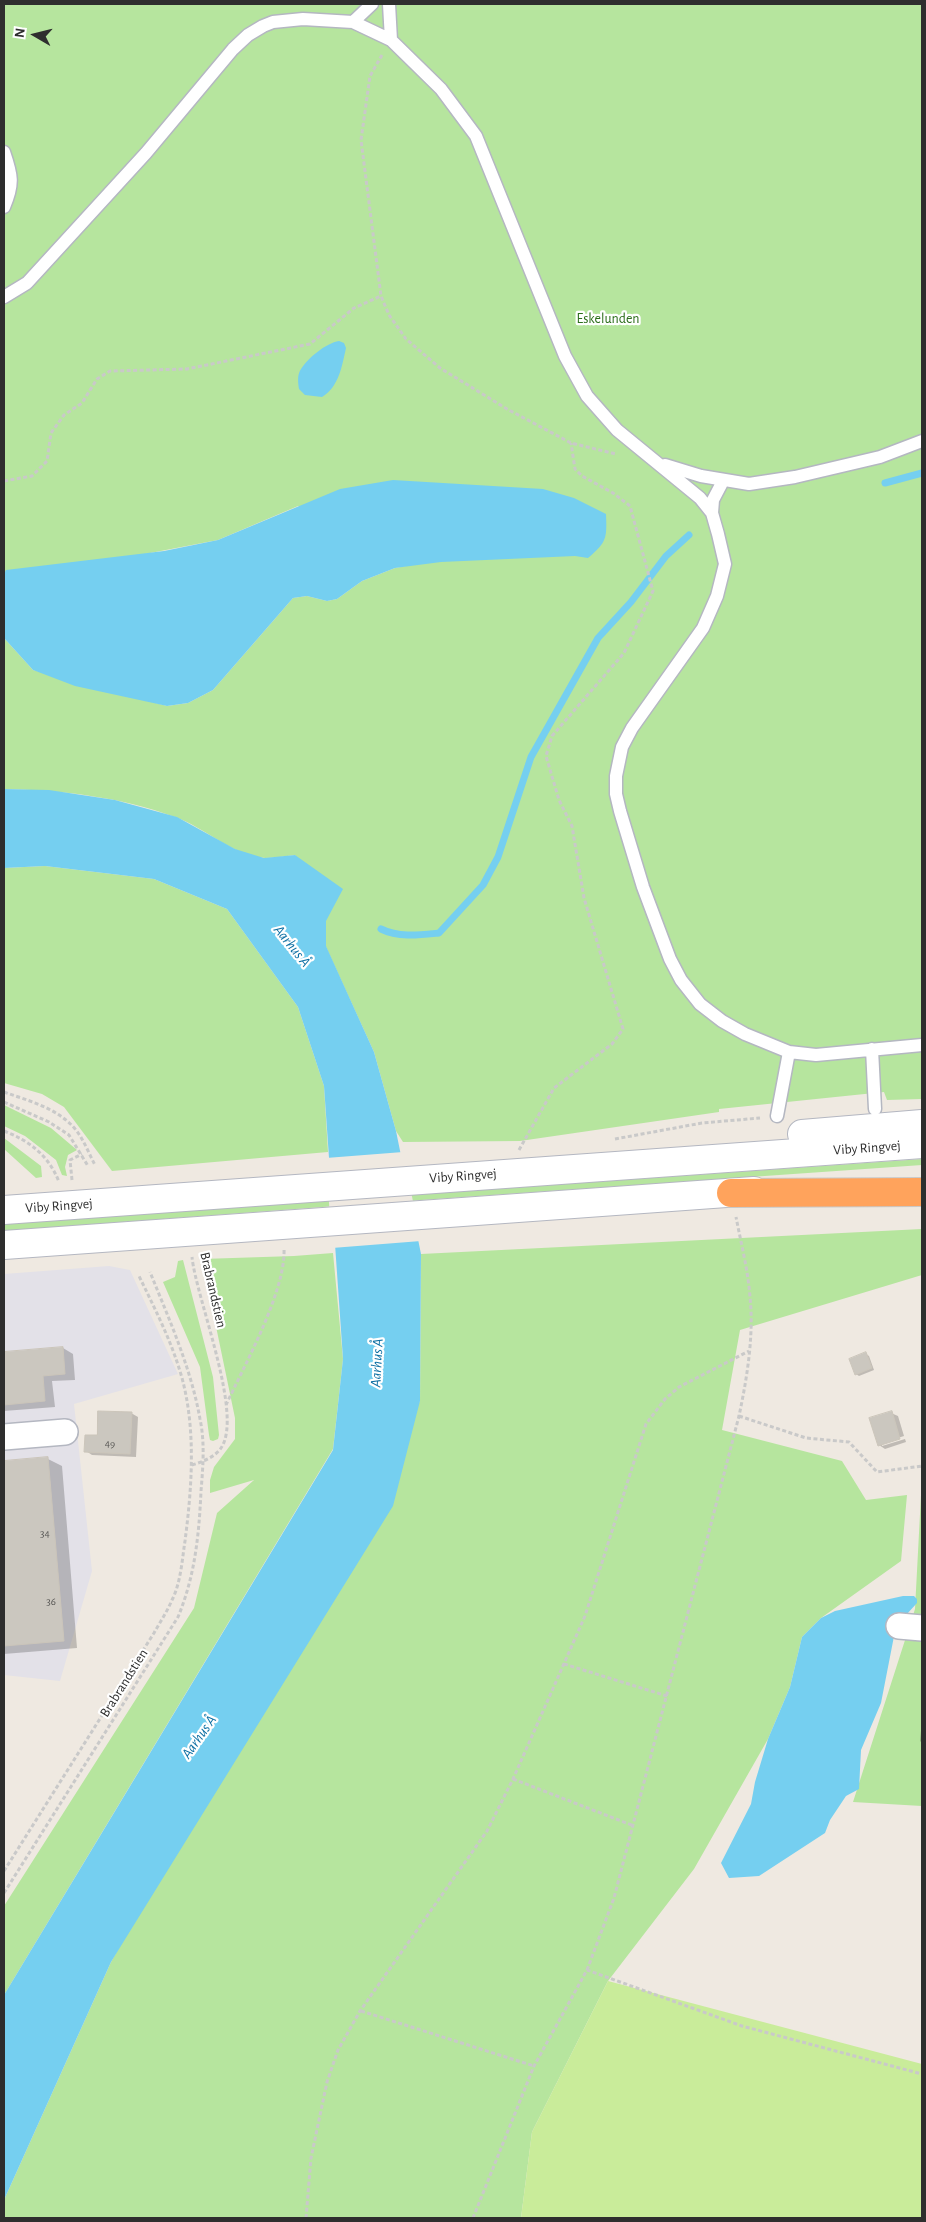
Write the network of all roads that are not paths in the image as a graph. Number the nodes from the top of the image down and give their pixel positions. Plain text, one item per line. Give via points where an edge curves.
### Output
1 (372, 4) edge
2 (389, 4) edge
3 (353, 22) junction
4 (391, 40) junction
5 (4, 152) edge
6 (4, 207) edge
7 (4, 297) edge
8 (922, 441) edge
9 (658, 463) junction
10 (723, 480) junction
11 (712, 513) junction
12 (922, 1046) edge
13 (872, 1049) junction
14 (790, 1052) junction
15 (875, 1109) dead end
16 (778, 1116) road end
17 (922, 1124) edge
18 (922, 1144) edge
19 (553, 1171) junction
20 (922, 1179) edge
21 (922, 1192) edge
22 (731, 1193) junction
23 (4, 1210) edge
24 (4, 1245) edge
25 (65, 1432) dead end
26 (4, 1437) edge

1 - 3 lane
2 - 4 lane
3 - 4 lane
3 - 7 lane via 322,19 273,22 248,35 27,283
4 - 9 lane via 441,89 476,136 565,356 587,396 617,430
5 - 6 lane via 12,176 11,191
8 - 10 lane via 880,457 795,477 749,484
9 - 10 lane
9 - 11 lane via 700,498
10 - 11 lane via 713,500
11 - 14 lane via 725,564 717,596 703,628 622,747 616,794 643,887 681,980 700,1004 722,1022
12 - 13 lane
13 - 14 lane via 816,1055
13 - 15 lane
14 - 16 lane
17 - 19 main road via 740,1138
18 - 19 main road, Viby Ringvej
19 - 23 main road, Viby Ringvej
20 - 22 main road
21 - 22 highway
22 - 24 main road
25 - 26 street

